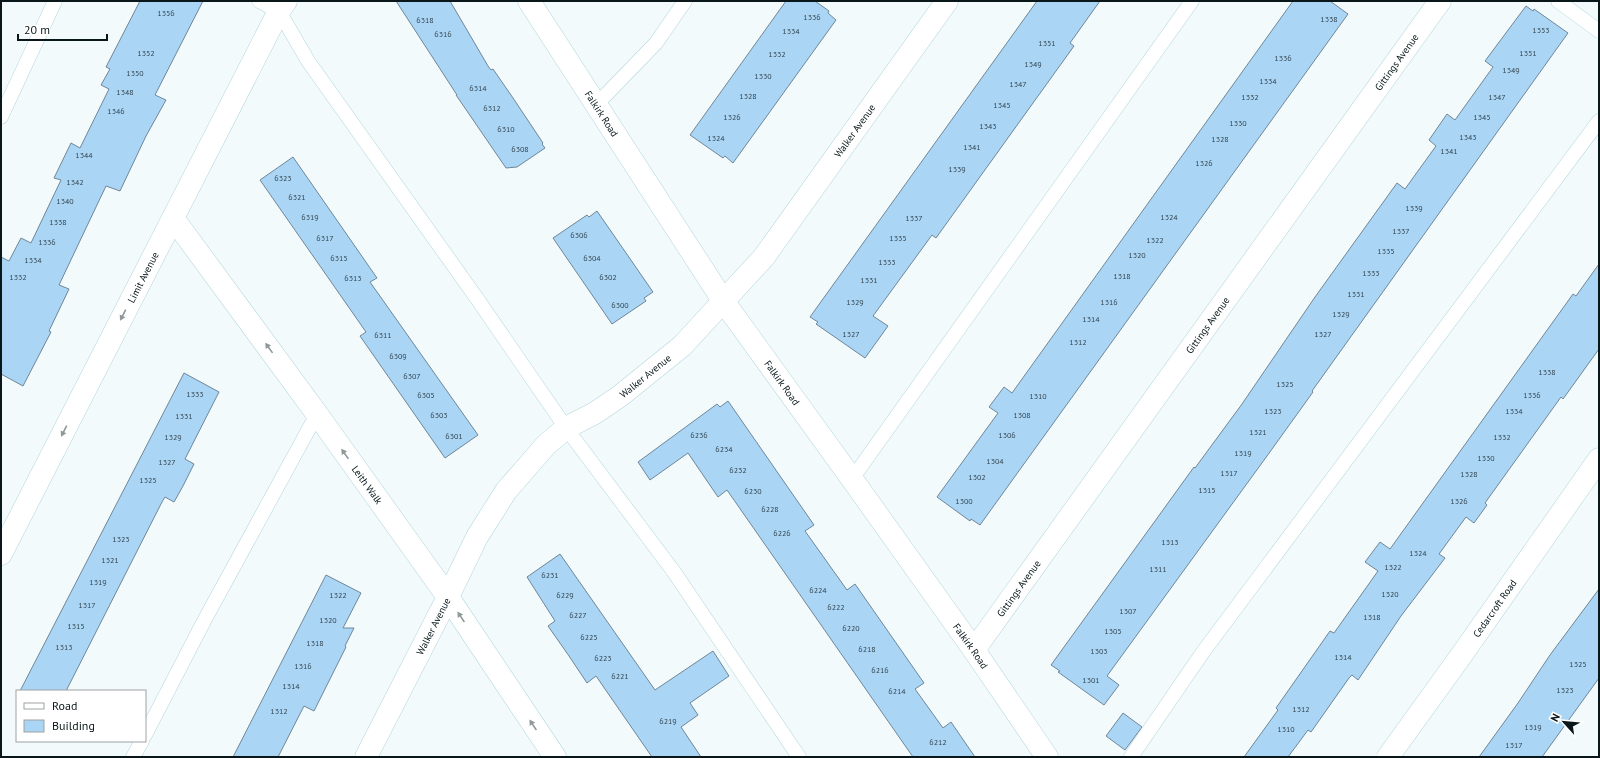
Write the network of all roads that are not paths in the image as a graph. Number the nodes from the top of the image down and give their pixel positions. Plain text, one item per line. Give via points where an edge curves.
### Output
1 (55, 1) edge
2 (260, 1) edge
3 (529, 1) edge
4 (685, 1) edge
5 (947, 1) edge
6 (1192, 1) edge
7 (1440, 1) edge
8 (1558, 1) edge
9 (282, 6) edge
10 (1599, 31) edge
11 (596, 105) junction
12 (1, 117) edge
13 (1599, 121) edge
14 (173, 218) junction
15 (724, 302) junction
16 (317, 414) junction
17 (566, 428) junction
18 (1599, 459) edge
19 (852, 479) junction
20 (1, 554) edge
21 (448, 597) junction
22 (974, 650) junction
23 (146, 733) edge
24 (142, 742) edge
25 (134, 757) edge
26 (366, 757) edge
27 (555, 757) edge
28 (799, 757) edge
29 (1047, 757) edge
30 (1131, 757) edge
31 (1388, 757) edge

1 - 12 lane
2 - 9 lane
3 - 11 street, Falkirk Road
4 - 11 lane via 656,43
5 - 15 street, Walker Avenue via 764,258
6 - 19 lane
7 - 22 street, Gittings Avenue
8 - 10 lane
9 - 14 street, Limit Avenue
9 - 17 lane via 308,62
11 - 15 street, Falkirk Road
13 - 30 lane via 1203,652
16 -> 14 street, Leith Walk
14 -> 20 street, Limit Avenue
15 - 17 street, Walker Avenue via 682,346 620,396
15 - 19 street, Falkirk Road
21 -> 16 street, Leith Walk
16 - 23 lane
17 - 21 street, Walker Avenue via 546,444 506,491 477,537
17 - 28 lane via 674,572
18 - 31 street, Cedarcroft Road
19 - 22 street, Falkirk Road
21 - 26 street, Walker Avenue
27 -> 21 street, Leith Walk
22 - 29 street, Falkirk Road
24 - 25 lane

